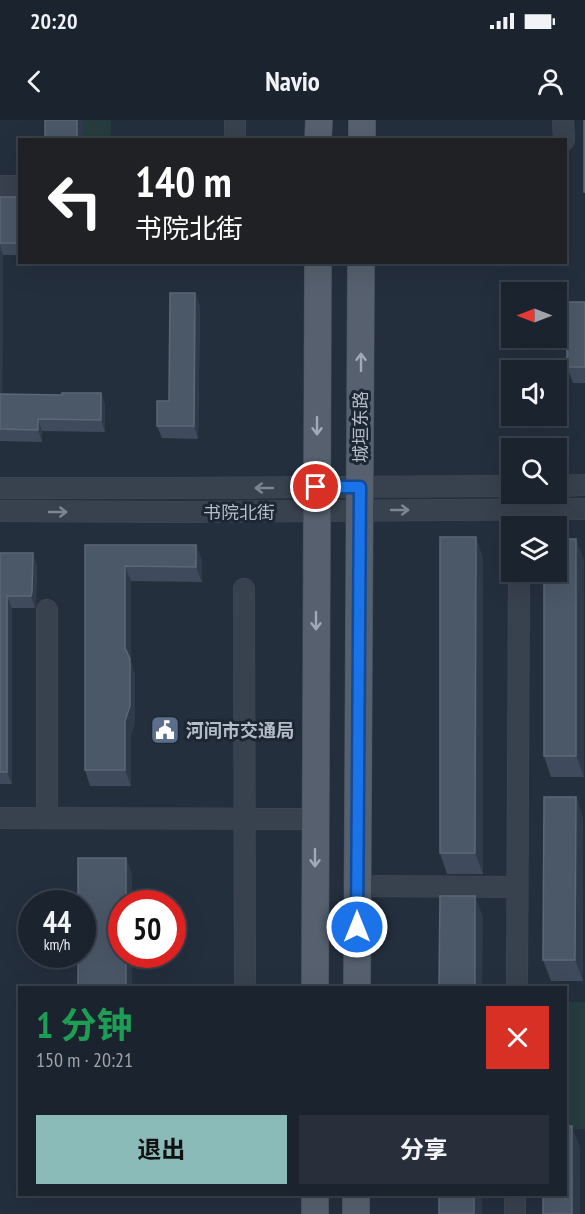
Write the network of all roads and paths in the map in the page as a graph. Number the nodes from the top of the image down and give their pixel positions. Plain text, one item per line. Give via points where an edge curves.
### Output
1 (235, 120) edge
2 (319, 120) edge
3 (362, 120) edge
4 (563, 120) edge
5 (235, 138) edge
6 (318, 138) edge
7 (362, 138) edge
8 (564, 138) edge
9 (0, 186) edge
10 (18, 186) edge
11 (318, 264) edge
12 (361, 264) edge
13 (585, 485) edge
14 (567, 486) edge
15 (501, 487) edge
16 (0, 488) edge
17 (316, 499) junction
18 (360, 499) junction
19 (585, 509) edge
20 (0, 511) edge
21 (519, 582) edge
22 (244, 589) dead end
23 (47, 610) dead end
24 (0, 818) edge
25 (47, 818) junction
26 (244, 819) junction
27 (315, 819) junction
28 (358, 886) junction
29 (517, 887) junction
30 (245, 986) edge
31 (315, 986) edge
32 (357, 986) edge
33 (517, 986) edge
34 (315, 1196) edge
35 (356, 1196) edge
36 (515, 1196) edge
37 (315, 1214) edge
38 (356, 1214) edge
39 (515, 1214) edge

1 - 5 street
2 - 6 main road
3 - 7 main road
4 - 8 street
9 - 10 street
11 -> 17 main road
18 -> 12 main road, 城垣东路
13 - 14 street
15 - 18 street, 书院北街
17 -> 16 street, 书院北街 via 178,489
17 - 18 street, 书院北街
20 -> 17 street, 书院北街
17 -> 27 main road
18 -> 19 street, 书院北街
18 - 28 main road, 城垣东路
21 - 29 street
22 - 26 street
23 - 25 street
24 - 25 street
25 - 26 street
26 - 27 street
26 - 30 street
27 -> 31 main road
28 - 29 street
28 - 32 main road, 城垣东路
29 - 33 street
34 - 37 main road
35 - 38 main road
36 - 39 street

